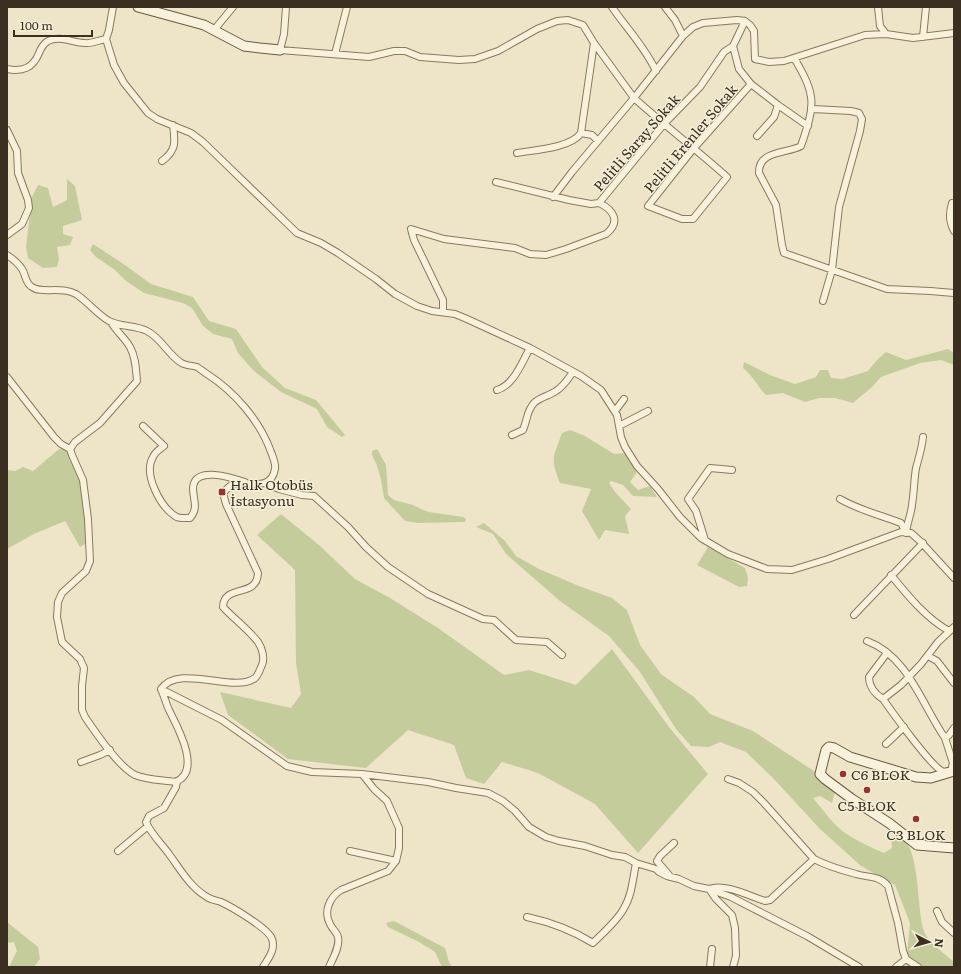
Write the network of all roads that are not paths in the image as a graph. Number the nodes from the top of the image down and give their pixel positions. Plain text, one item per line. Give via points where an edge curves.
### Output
1 (113, 7) edge
2 (138, 7) edge
3 (233, 7) edge
4 (286, 7) edge
5 (347, 7) edge
6 (612, 7) edge
7 (665, 7) edge
8 (878, 7) edge
9 (926, 7) edge
10 (744, 22) junction
11 (214, 30) junction
12 (954, 33) edge
13 (886, 34) junction
14 (683, 36) junction
15 (923, 37) junction
16 (106, 39) junction
17 (594, 43) junction
18 (733, 46) junction
19 (280, 50) junction
20 (335, 54) junction
21 (794, 58) junction
22 (7, 69) edge
23 (656, 71) junction
24 (751, 84) junction
25 (634, 98) junction
26 (778, 105) junction
27 (812, 109) junction
28 (664, 124) junction
29 (173, 125) junction
30 (808, 126) junction
31 (7, 130) edge
32 (581, 133) junction
33 (757, 136) dead end
34 (598, 141) junction
35 (694, 148) junction
36 (517, 153) dead end
37 (162, 161) dead end
38 (496, 182) dead end
39 (553, 197) junction
40 (599, 203) junction
41 (952, 203) dead end
42 (954, 231) edge
43 (7, 235) edge
44 (7, 255) edge
45 (832, 270) junction
46 (954, 294) edge
47 (823, 301) dead end
48 (443, 312) junction
49 (111, 322) junction
50 (530, 348) junction
51 (573, 372) junction
52 (7, 377) edge
53 (497, 390) dead end
54 (624, 399) dead end
55 (615, 411) junction
56 (648, 411) dead end
57 (143, 426) dead end
58 (619, 426) junction
59 (512, 436) dead end
60 (923, 437) dead end
61 (70, 449) junction
62 (732, 470) dead end
63 (266, 483) junction
64 (256, 485) junction
65 (840, 499) dead end
66 (906, 533) junction
67 (705, 540) junction
68 (923, 543) junction
69 (891, 575) junction
70 (954, 578) edge
71 (854, 615) dead end
72 (952, 629) edge
73 (867, 641) dead end
74 (886, 653) junction
75 (562, 656) dead end
76 (928, 656) junction
77 (909, 677) junction
78 (954, 683) edge
79 (161, 689) junction
80 (883, 699) junction
81 (904, 727) junction
82 (954, 728) edge
83 (945, 738) junction
84 (886, 744) dead end
85 (110, 750) junction
86 (81, 762) dead end
87 (953, 771) edge
88 (362, 774) junction
89 (728, 779) dead end
90 (177, 781) junction
91 (148, 826) junction
92 (674, 842) dead end
93 (954, 848) edge
94 (118, 851) dead end
95 (350, 851) dead end
96 (814, 859) junction
97 (396, 860) junction
98 (636, 863) junction
99 (670, 877) junction
100 (709, 889) junction
101 (937, 911) dead end
102 (527, 917) dead end
103 (954, 933) edge
104 (712, 949) dead end
105 (906, 959) junction
106 (263, 967) edge
107 (329, 967) edge
108 (710, 967) edge
109 (733, 967) edge
110 (858, 967) edge
111 (896, 967) edge
112 (918, 967) edge

1 - 16 street
2 - 11 street
3 - 11 street
4 - 19 street
5 - 20 street
6 - 23 street via 640,43
7 - 14 street
8 - 13 street via 880,26
9 - 15 street
10 - 14 street via 737,20 703,23 693,27
10 - 18 street, Pelitli Saray Sokak
10 - 21 street via 750,25 754,32 755,59 770,62
11 - 19 street via 244,46
12 - 15 street
13 - 15 street
13 - 21 street via 865,35
14 - 23 street
16 - 22 street via 85,44 56,38 42,47 33,64 24,69
16 - 29 street via 114,65 141,105 148,113
17 - 20 street via 583,25 568,20 537,28 498,51 475,59 420,57 405,51 370,57
17 - 25 street
17 - 32 street
18 - 24 street via 739,69
18 - 28 street, Pelitli Saray Sokak via 724,52 695,93
19 - 20 street
21 - 27 street via 809,86
23 - 25 street
24 - 26 street, Pelitli Erenler Sokak
24 - 35 street, Pelitli Erenler Sokak
25 - 28 street
25 - 34 street
26 - 30 street, Pelitli Erenler Sokak
26 - 33 street via 774,117
27 - 30 street
27 - 45 street via 851,111 859,114 862,120 839,207
28 - 35 street
28 - 40 street, Pelitli Saray Sokak
29 - 37 street via 173,149
29 - 48 street via 191,133 209,147 297,232 338,253 412,304
30 - 45 street via 801,146 766,157 760,163 760,173 776,204 784,253
31 - 43 street via 17,151 18,173 28,200 22,224
32 - 34 street
32 - 36 street via 574,140 558,146
34 - 39 street
35 - 35 street, Pelitli Erenler Sokak via 648,206 682,220 693,219 728,177
38 - 39 street
39 - 40 street via 591,204
40 - 48 street, Pelitli Saray Sokak via 612,212 615,220 606,234 546,255 530,254 515,248 444,239 411,229 443,300
41 - 42 street via 949,213
44 - 49 street via 23,270 26,281 32,288 66,290 76,294
45 - 46 street via 887,288
45 - 47 street
48 - 50 street via 455,314
49 - 61 street via 130,347 136,362 137,381 100,422
49 - 63 street via 148,332 180,362 196,367 219,382 253,416 276,469
50 - 51 street
50 - 53 street via 515,375 504,388
51 - 55 street via 601,390
51 - 59 street via 556,391 543,396 533,404 523,430
52 - 61 street via 54,437
54 - 55 street
55 - 58 street
56 - 58 street
57 - 64 street via 164,446 152,457 149,470 159,500 175,516 190,518 194,514 196,509 193,487 197,479 205,475 220,475
58 - 67 street via 625,447 637,466 680,517
60 - 66 street
61 - 85 street via 83,480 90,561 86,571 62,593 58,602 57,617 62,642 80,659 84,668 82,710
62 - 67 street via 710,468 688,499 696,512
63 - 64 street
63 - 75 street via 279,489 314,496 388,567 428,594 483,619 494,620 516,640 547,642
64 - 79 street via 234,484 223,494 258,573 258,580 249,589 227,596 223,601 223,607 258,642 263,653 263,662 256,677 247,683 203,679 175,680 165,683
65 - 66 street via 867,512 901,523
66 - 67 street via 900,532 792,570 767,569 728,554
66 - 68 street via 911,533
68 - 69 street
68 - 70 street
69 - 71 street
69 - 72 street via 918,607 941,626
72 - 76 street
73 - 74 street
74 - 77 street
74 - 80 street via 869,677 872,687
76 - 77 street
76 - 78 street via 937,661
77 - 80 street
77 - 83 street
79 - 88 street via 222,720 287,766 312,772
79 - 90 street via 188,758 183,777
80 - 81 street
81 - 84 street
81 - 87 street via 935,765 942,771
82 - 83 street
83 - 87 street
85 - 86 street
85 - 90 street via 124,766 140,777
87 - 93 street via 931,778 916,777 850,758 828,747 820,774 917,845
88 - 97 street via 387,801 399,828
88 - 98 street via 488,793 515,811 529,827 546,837 625,857
89 - 96 street via 739,783 764,802
90 - 91 street via 164,808 149,816 146,822
91 - 94 street
91 - 106 street via 195,888 207,898 231,908 270,934 274,945
92 - 99 street via 657,861
95 - 97 street
96 - 100 street via 770,900 765,901 726,888
96 - 105 street via 826,865 884,881 888,886
97 - 107 street via 388,872 341,890 329,902 327,915 338,936 339,944
98 - 99 street via 656,869
98 - 102 street via 625,908 593,943 577,933 543,920
99 - 100 street
100 - 109 street via 732,915 736,956
100 - 110 street via 750,906
101 - 103 street via 942,922
104 - 108 street
105 - 111 street
105 - 112 street

